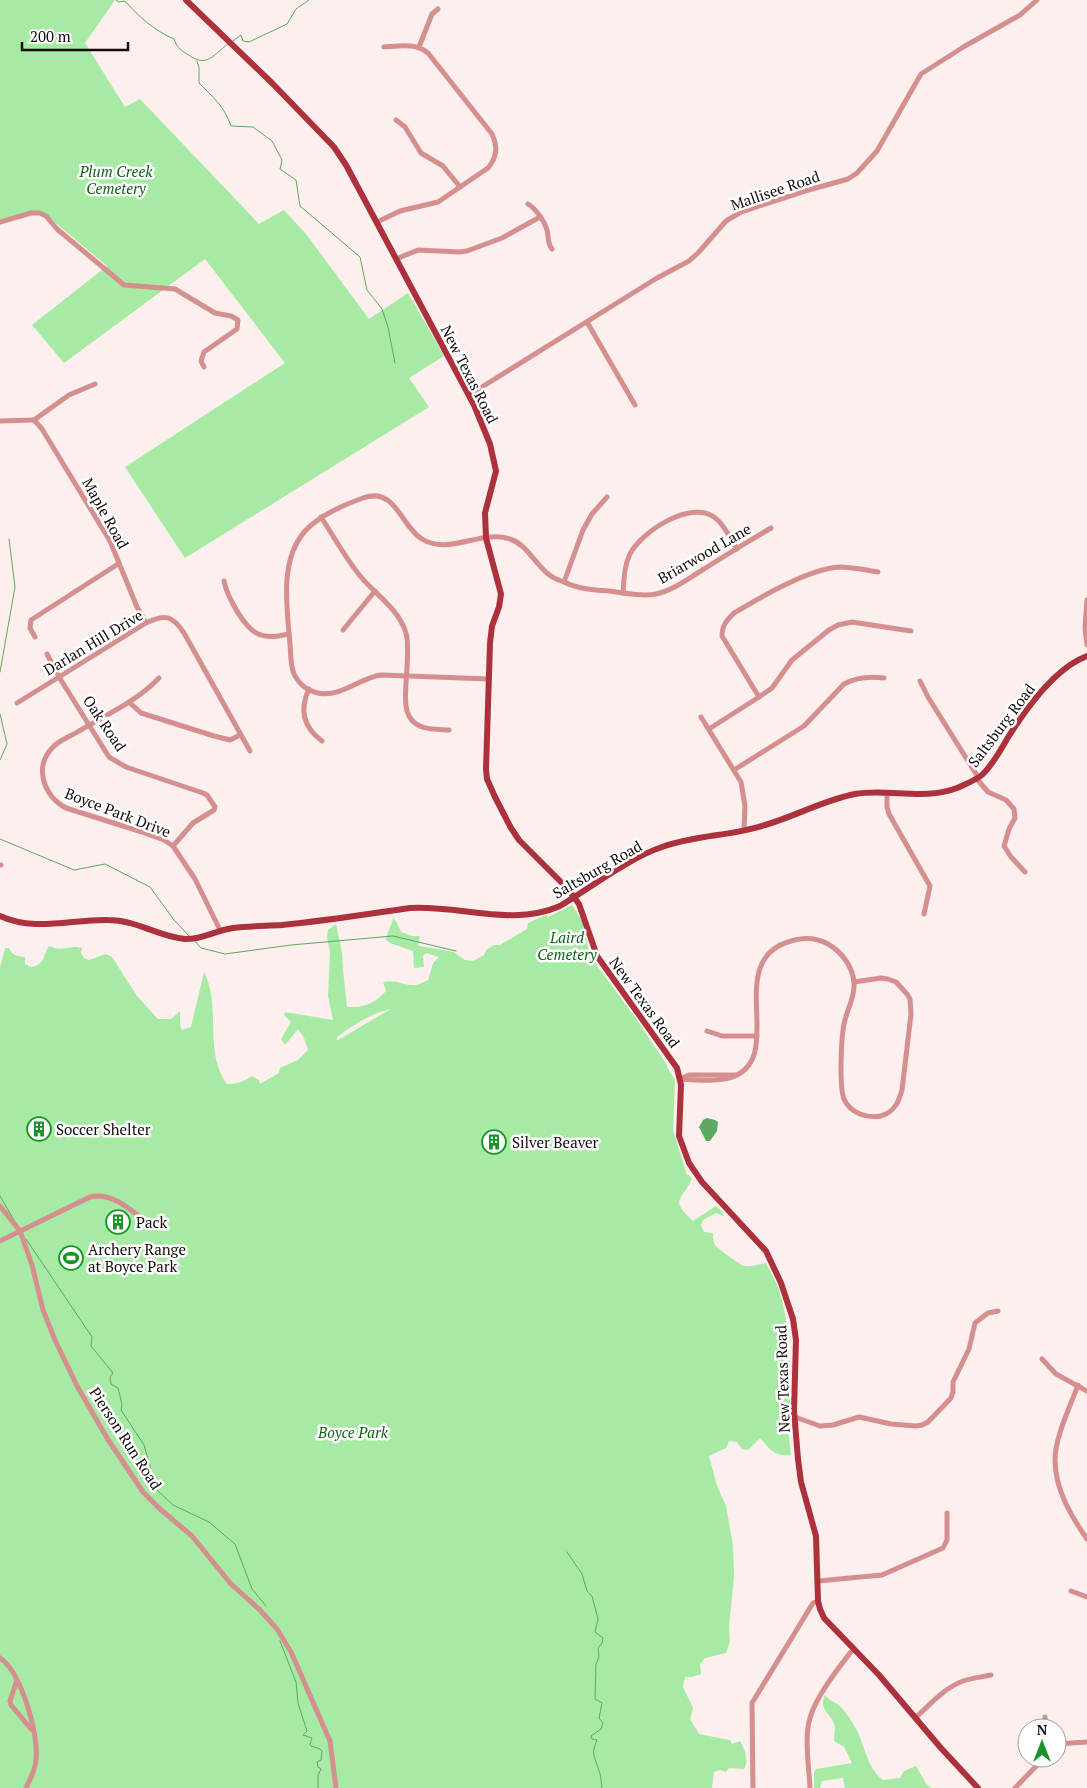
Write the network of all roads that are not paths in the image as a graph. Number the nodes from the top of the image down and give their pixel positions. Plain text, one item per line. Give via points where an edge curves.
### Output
1 (186, 0) edge
2 (1037, 0) edge
3 (438, 9) dead end
4 (384, 47) dead end
5 (419, 47) junction
6 (396, 120) dead end
7 (460, 187) junction
8 (528, 204) dead end
9 (540, 217) junction
10 (0, 222) edge
11 (377, 222) junction
12 (552, 249) dead end
13 (396, 259) junction
14 (587, 322) junction
15 (204, 367) dead end
16 (95, 384) dead end
17 (469, 395) junction
18 (634, 405) dead end
19 (0, 420) edge
20 (34, 420) junction
21 (607, 498) dead end
22 (321, 517) junction
23 (771, 528) dead end
24 (486, 538) junction
25 (737, 548) junction
26 (118, 564) junction
27 (878, 572) dead end
28 (224, 581) dead end
29 (564, 582) junction
30 (375, 591) junction
31 (623, 592) junction
32 (1087, 600) edge
33 (146, 623) junction
34 (343, 630) dead end
35 (911, 631) dead end
36 (289, 634) junction
37 (35, 637) dead end
38 (1087, 645) edge
39 (47, 654) dead end
40 (1087, 656) edge
41 (407, 675) junction
42 (59, 677) junction
43 (159, 678) dead end
44 (884, 678) dead end
45 (489, 679) junction
46 (920, 681) dead end
47 (309, 689) junction
48 (759, 697) junction
49 (129, 702) junction
50 (17, 703) dead end
51 (701, 717) dead end
52 (89, 725) junction
53 (709, 729) junction
54 (449, 730) dead end
55 (240, 735) junction
56 (322, 740) dead end
57 (250, 752) dead end
58 (734, 770) junction
59 (977, 778) junction
60 (888, 793) junction
61 (744, 830) junction
62 (172, 846) junction
63 (1024, 872) dead end
64 (574, 897) junction
65 (924, 914) dead end
66 (0, 916) edge
67 (220, 930) junction
68 (854, 982) junction
69 (707, 1031) dead end
70 (757, 1036) junction
71 (680, 1078) junction
72 (0, 1206) edge
73 (146, 1222) dead end
74 (20, 1231) junction
75 (0, 1241) edge
76 (998, 1311) dead end
77 (1042, 1359) dead end
78 (1078, 1386) junction
79 (1087, 1391) edge
80 (795, 1417) junction
81 (947, 1513) dead end
82 (1087, 1539) edge
83 (818, 1581) junction
84 (1071, 1591) dead end
85 (1087, 1597) edge
86 (818, 1601) junction
87 (854, 1648) junction
88 (0, 1658) edge
89 (991, 1675) dead end
90 (17, 1680) junction
91 (27, 1706) junction
92 (16, 1711) junction
93 (915, 1718) junction
94 (33, 1732) junction
95 (1087, 1742) edge
96 (1067, 1743) edge
97 (1034, 1768) edge
98 (26, 1788) edge
99 (336, 1788) edge
100 (753, 1788) edge
101 (810, 1788) edge
102 (978, 1788) edge
103 (1015, 1788) edge

1 - 11 main road, New Texas Road via 323,134 346,165
2 - 14 street, Mallisee Road via 1020,15 921,74 877,151 857,173 749,209 726,220 689,260
3 - 5 street via 431,16
4 - 5 street
5 - 7 street via 428,53 495,141 493,162
6 - 7 street via 405,127 421,153 443,166
7 - 11 street via 438,202 400,211
8 - 9 street
9 - 12 street
9 - 13 street via 499,240 467,251 415,250
10 - 15 street via 22,215 46,216 58,230 124,285 175,289 215,313 238,320 236,329 204,352 201,361
11 - 13 main road, New Texas Road
13 - 17 main road, New Texas Road
14 - 17 street, Mallisee Road
14 - 18 street
16 - 20 street via 69,396
17 - 24 main road, New Texas Road via 495,464 485,513
19 - 20 street
20 - 26 street, Maple Road via 104,529
21 - 29 street via 583,530
22 - 24 street, Briarwood Lane via 372,496 393,504 414,533 432,544
22 - 30 street via 360,575
22 - 36 street via 299,540 288,567 286,618
23 - 25 street, Briarwood Lane
24 - 29 street, Briarwood Lane via 502,537 519,543 548,574
24 - 45 main road, New Texas Road via 501,594 490,636
25 - 31 street, Briarwood Lane via 673,588 649,595
25 - 31 street via 714,517 700,511 681,514 646,535 634,547 626,567
26 - 33 street, Maple Road
26 - 37 street via 31,620 30,628
27 - 48 street via 846,567 822,570 780,587 734,613 725,622 722,636
28 - 36 street via 226,591 254,631 274,637
29 - 31 street, Briarwood Lane via 582,588
30 - 34 street
30 - 41 street via 391,606 406,632
32 - 38 street
33 - 42 street, Darlan Hill Drive
33 - 55 street, Darlan Hill Drive via 159,617 177,622
35 - 48 street via 852,622 838,625 792,660 776,683
36 - 47 street via 295,675
39 - 42 street, Oak Road
40 - 59 main road, Saltsburg Road via 1070,664 1046,687 1026,710 987,769
41 - 45 street
41 - 47 street via 373,676 332,693
41 - 54 street via 406,708 409,717 424,728
42 - 50 street, Darlan Hill Drive
42 - 52 street, Oak Road
43 - 49 street, Boyce Park Drive
44 - 58 street via 852,679 804,726
45 - 64 main road, New Texas Road via 487,778 510,828
46 - 59 street
47 - 56 street via 303,713
48 - 53 street
49 - 52 street, Boyce Park Drive
49 - 55 street via 141,713 214,736 228,740
51 - 53 street
52 - 62 street, Oak Road via 115,762 207,795 214,810 193,823
52 - 62 street, Boyce Park Drive via 54,746 44,760 42,772 46,789 54,801 66,808 164,840
53 - 58 street
55 - 57 street, Darlan Hill Drive
58 - 61 street via 744,792
59 - 60 main road, Saltsburg Road via 943,792
59 - 63 street via 988,792 1006,800 1014,808 1015,818 1007,834 1005,849
60 - 61 main road, Saltsburg Road via 848,796
60 - 65 street via 889,814 930,886
61 - 64 main road, Saltsburg Road via 677,842 653,850
62 - 67 street, Boyce Park Drive via 196,879
64 - 67 main road, Saltsburg Road via 548,911 515,916 426,907
64 - 71 main road, New Texas Road via 582,909 597,956 671,1059
66 - 67 main road, Saltsburg Road via 30,924 118,920 192,938
68 - 68 street via 842,1034 842,1089 844,1098 854,1111 876,1117 893,1109 899,1101 911,1006 907,994 896,982 881,978
68 - 70 street via 844,958 827,944 805,938 779,946 764,960 758,974
69 - 70 street via 722,1036
70 - 71 street via 752,1060 742,1072
71 - 80 main road, New Texas Road via 679,1136 690,1163 702,1182 766,1251 789,1304 796,1340
72 - 74 street, Pierson Run Road
73 - 74 street via 112,1198 97,1196
74 - 75 street
74 - 99 street, Pierson Run Road via 43,1310 77,1386 107,1438 143,1492 192,1536 231,1584 277,1628 291,1652 330,1742
76 - 80 street via 988,1313 975,1323 968,1349 953,1382 953,1392 928,1422 916,1426 859,1417 820,1426
77 - 78 street via 1056,1374
78 - 79 street
78 - 82 street via 1055,1460 1059,1486 1067,1507
80 - 83 main road, New Texas Road via 800,1475 816,1536
81 - 83 street via 947,1540 943,1548 882,1575
83 - 86 main road, New Texas Road
84 - 85 street
86 - 87 main road, New Texas Road via 824,1618
86 - 100 street via 813,1603 752,1703
87 - 93 main road, New Texas Road
87 - 101 street via 810,1718
88 - 90 street
89 - 93 street via 956,1684
90 - 91 street
90 - 92 street via 10,1700
91 - 92 street
91 - 94 street
92 - 94 street
93 - 102 main road, New Texas Road
94 - 98 street via 35,1768
95 - 96 street
97 - 103 street

